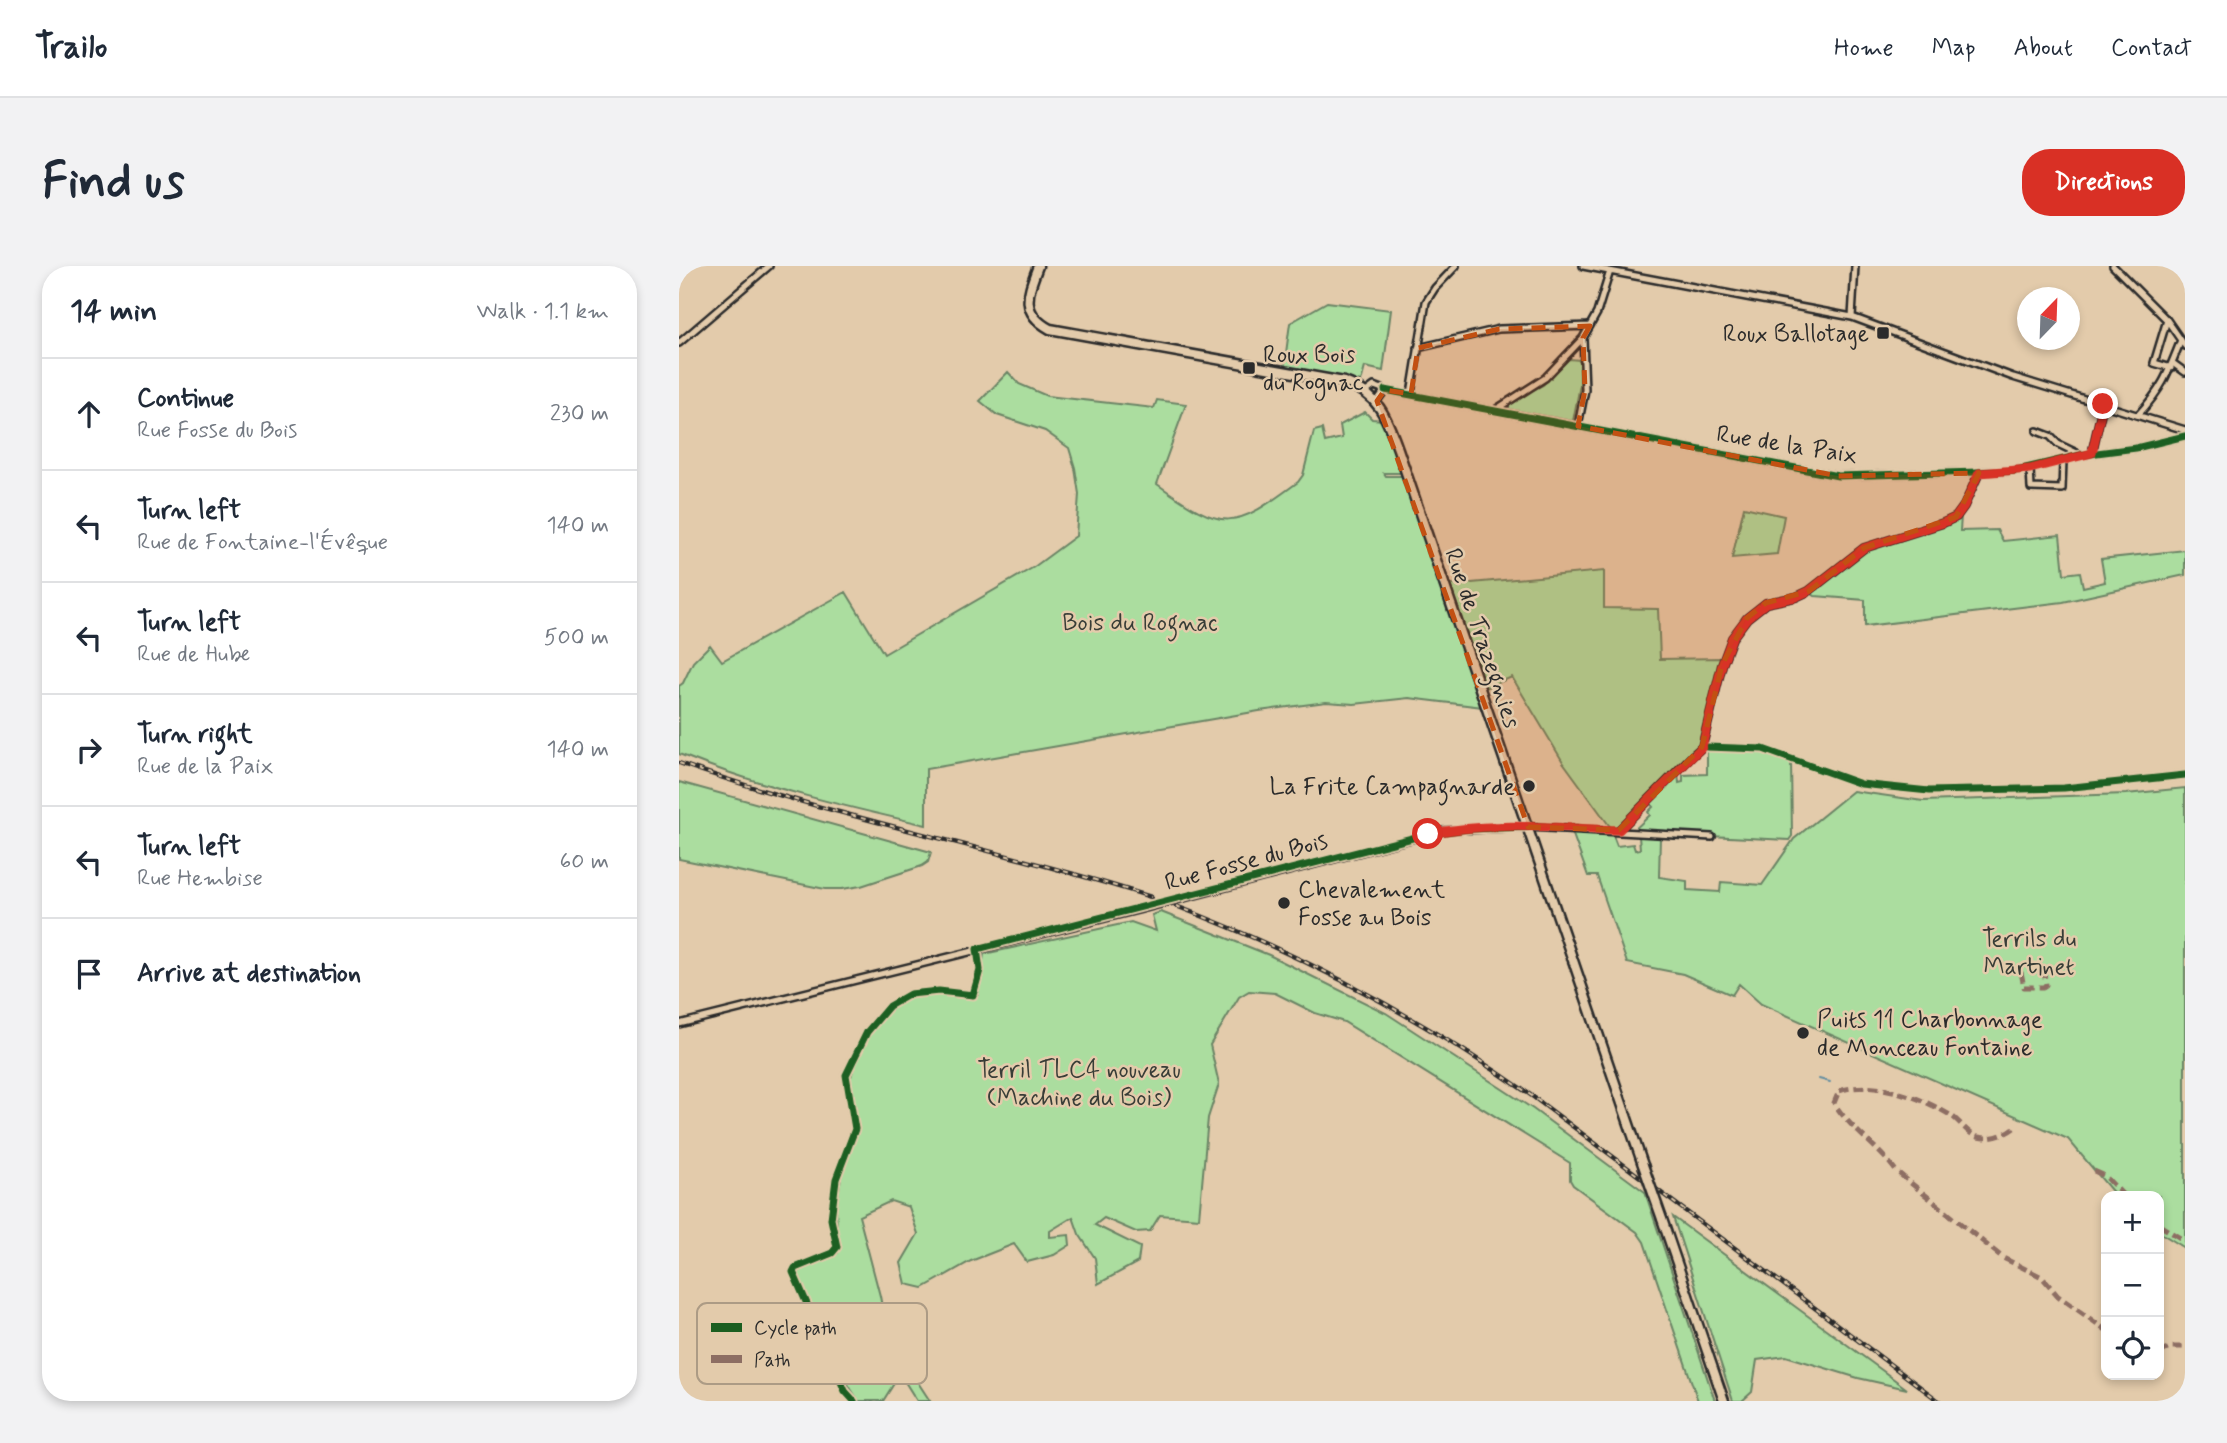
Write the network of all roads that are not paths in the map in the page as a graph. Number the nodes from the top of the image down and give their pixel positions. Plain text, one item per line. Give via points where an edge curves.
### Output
1 (769, 266) edge
2 (1038, 266) edge
3 (1457, 266) edge
4 (1583, 266) edge
5 (1855, 266) edge
6 (2113, 266) edge
7 (1610, 271) junction
8 (1852, 317) junction
9 (2167, 320) junction
10 (1590, 326) junction
11 (1583, 338) junction
12 (679, 343) edge
13 (2183, 343) edge
14 (1418, 348) junction
15 (2172, 366) junction
16 (2185, 372) edge
17 (1385, 390) junction
18 (1366, 392) junction
19 (1411, 394) junction
20 (1377, 401) junction
21 (2103, 404) junction
22 (1495, 410) junction
23 (2138, 415) junction
24 (1578, 426) junction
25 (2185, 430) edge
26 (2037, 431) dead end
27 (2185, 436) edge
28 (2092, 453) junction
29 (2081, 455) junction
30 (2063, 461) junction
31 (2030, 469) junction
32 (1979, 473) junction
33 (1528, 827) junction
34 (1619, 830) junction
35 (1712, 837) dead end
36 (679, 1024) edge
37 (1724, 1401) edge

1 - 12 street
2 - 18 main road, Rue de Trazegnies via 1028,300 1031,312 1039,323 1057,331 1344,382
3 - 14 street via 1426,302
4 - 7 street
5 - 8 street
6 - 9 street
7 - 8 street
7 - 10 street
8 - 21 street via 2013,377
9 - 13 street
9 - 15 street via 2154,363
10 - 11 street
10 - 14 street via 1499,329
11 - 22 street via 1545,378
11 - 24 street via 1585,390
13 - 15 street
14 - 19 street
15 - 16 street
15 - 23 street via 2155,397
17 - 18 street, Rue de la Paix via 1374,386
17 - 19 street, Rue de la Paix
17 - 20 street
18 - 20 main road, Rue de Trazegnies
19 - 22 street, Rue de la Paix
20 - 33 main road, Rue de Trazegnies via 1391,430
21 - 23 street
21 - 28 street
22 - 24 street, Rue de la Paix
23 - 25 street
24 - 32 street, Rue de la Paix via 1838,476
26 - 29 street
27 - 28 street, Rue de la Paix
28 - 29 street, Rue de la Paix
29 - 30 street, Rue de la Paix
30 - 31 street, Rue de la Paix
30 - 31 street via 2061,489 2032,488
31 - 32 street, Rue de la Paix
32 - 34 street via 1956,517 1864,548 1809,591 1766,603 1747,618 1732,638 1722,665 1705,747
33 - 34 street, Rue Fosse du Bois
33 - 36 street, Rue Fosse du Bois via 1428,834
33 - 37 main road, Rue de Trazegnies, bridge
34 - 35 street, Rue Fosse du Bois

